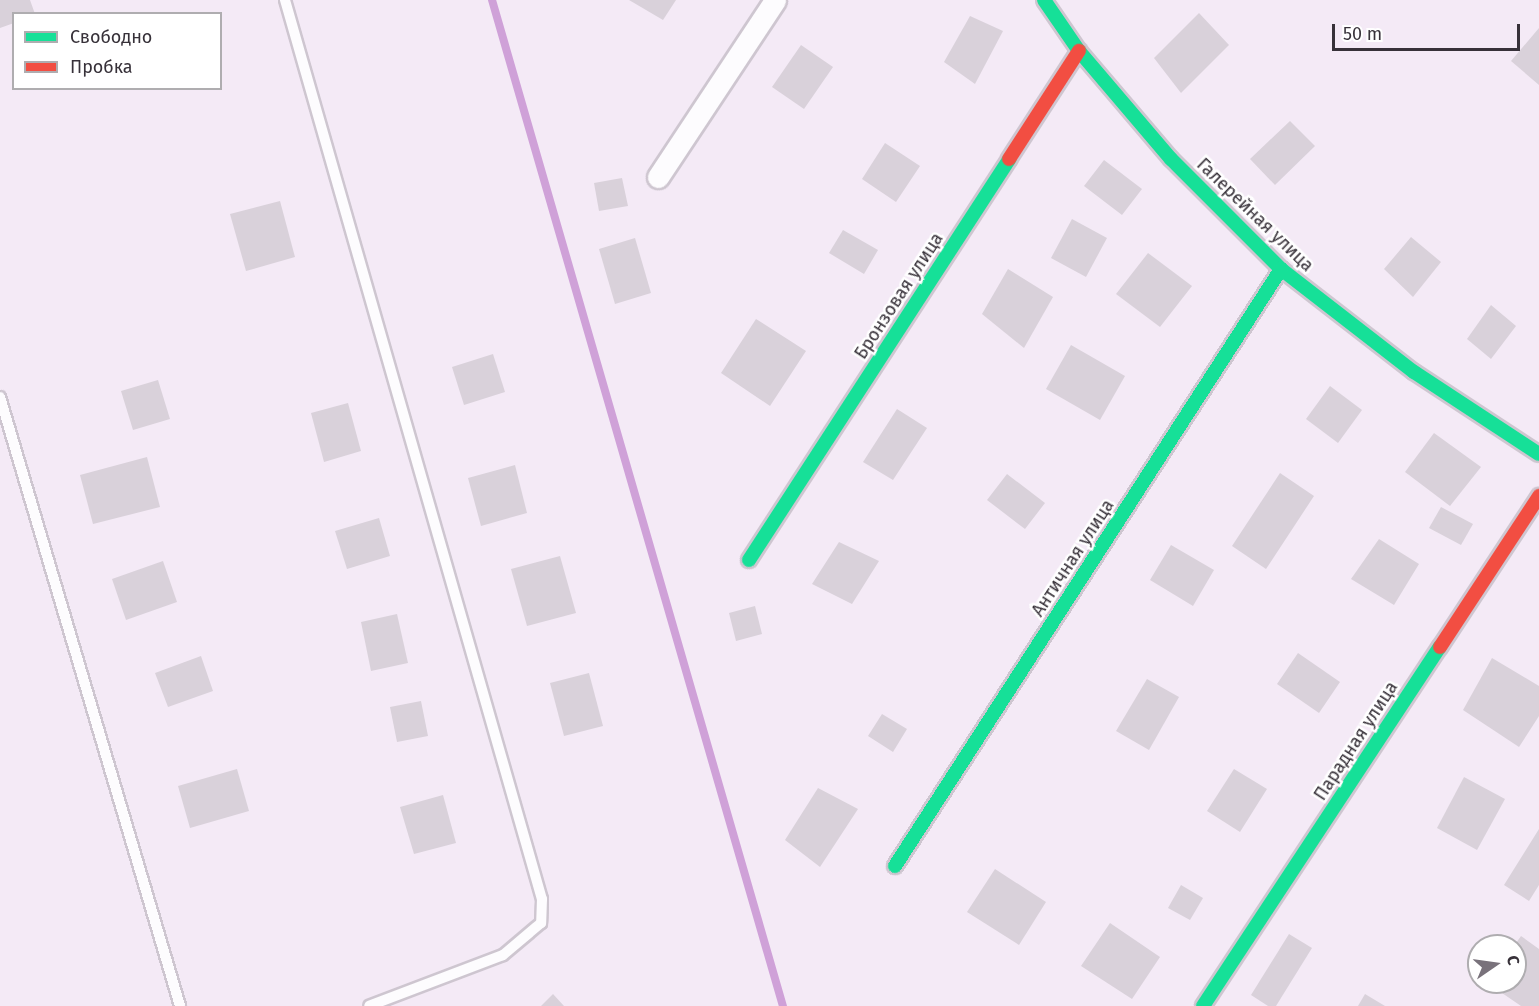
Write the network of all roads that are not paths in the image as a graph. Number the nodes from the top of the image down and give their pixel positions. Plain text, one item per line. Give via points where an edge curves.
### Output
1 (285, 0) edge
2 (775, 0) edge
3 (1044, 0) edge
4 (1079, 51) junction
5 (658, 177) dead end
6 (1281, 269) junction
7 (0, 397) edge
8 (1539, 454) edge
9 (1539, 496) edge
10 (749, 560) dead end
11 (895, 866) dead end
12 (180, 1006) edge
13 (369, 1006) edge
14 (1203, 1006) edge

1 - 13 lane via 542,899 541,923 503,955
2 - 5 street
3 - 4 street, Галерейная улица
4 - 6 street, Галерейная улица via 1172,159
4 - 10 street, Бронзовая улица
6 - 8 street, Галерейная улица via 1414,372
6 - 11 street, Античная улица
7 - 12 lane
9 - 14 street, Парадная улица

